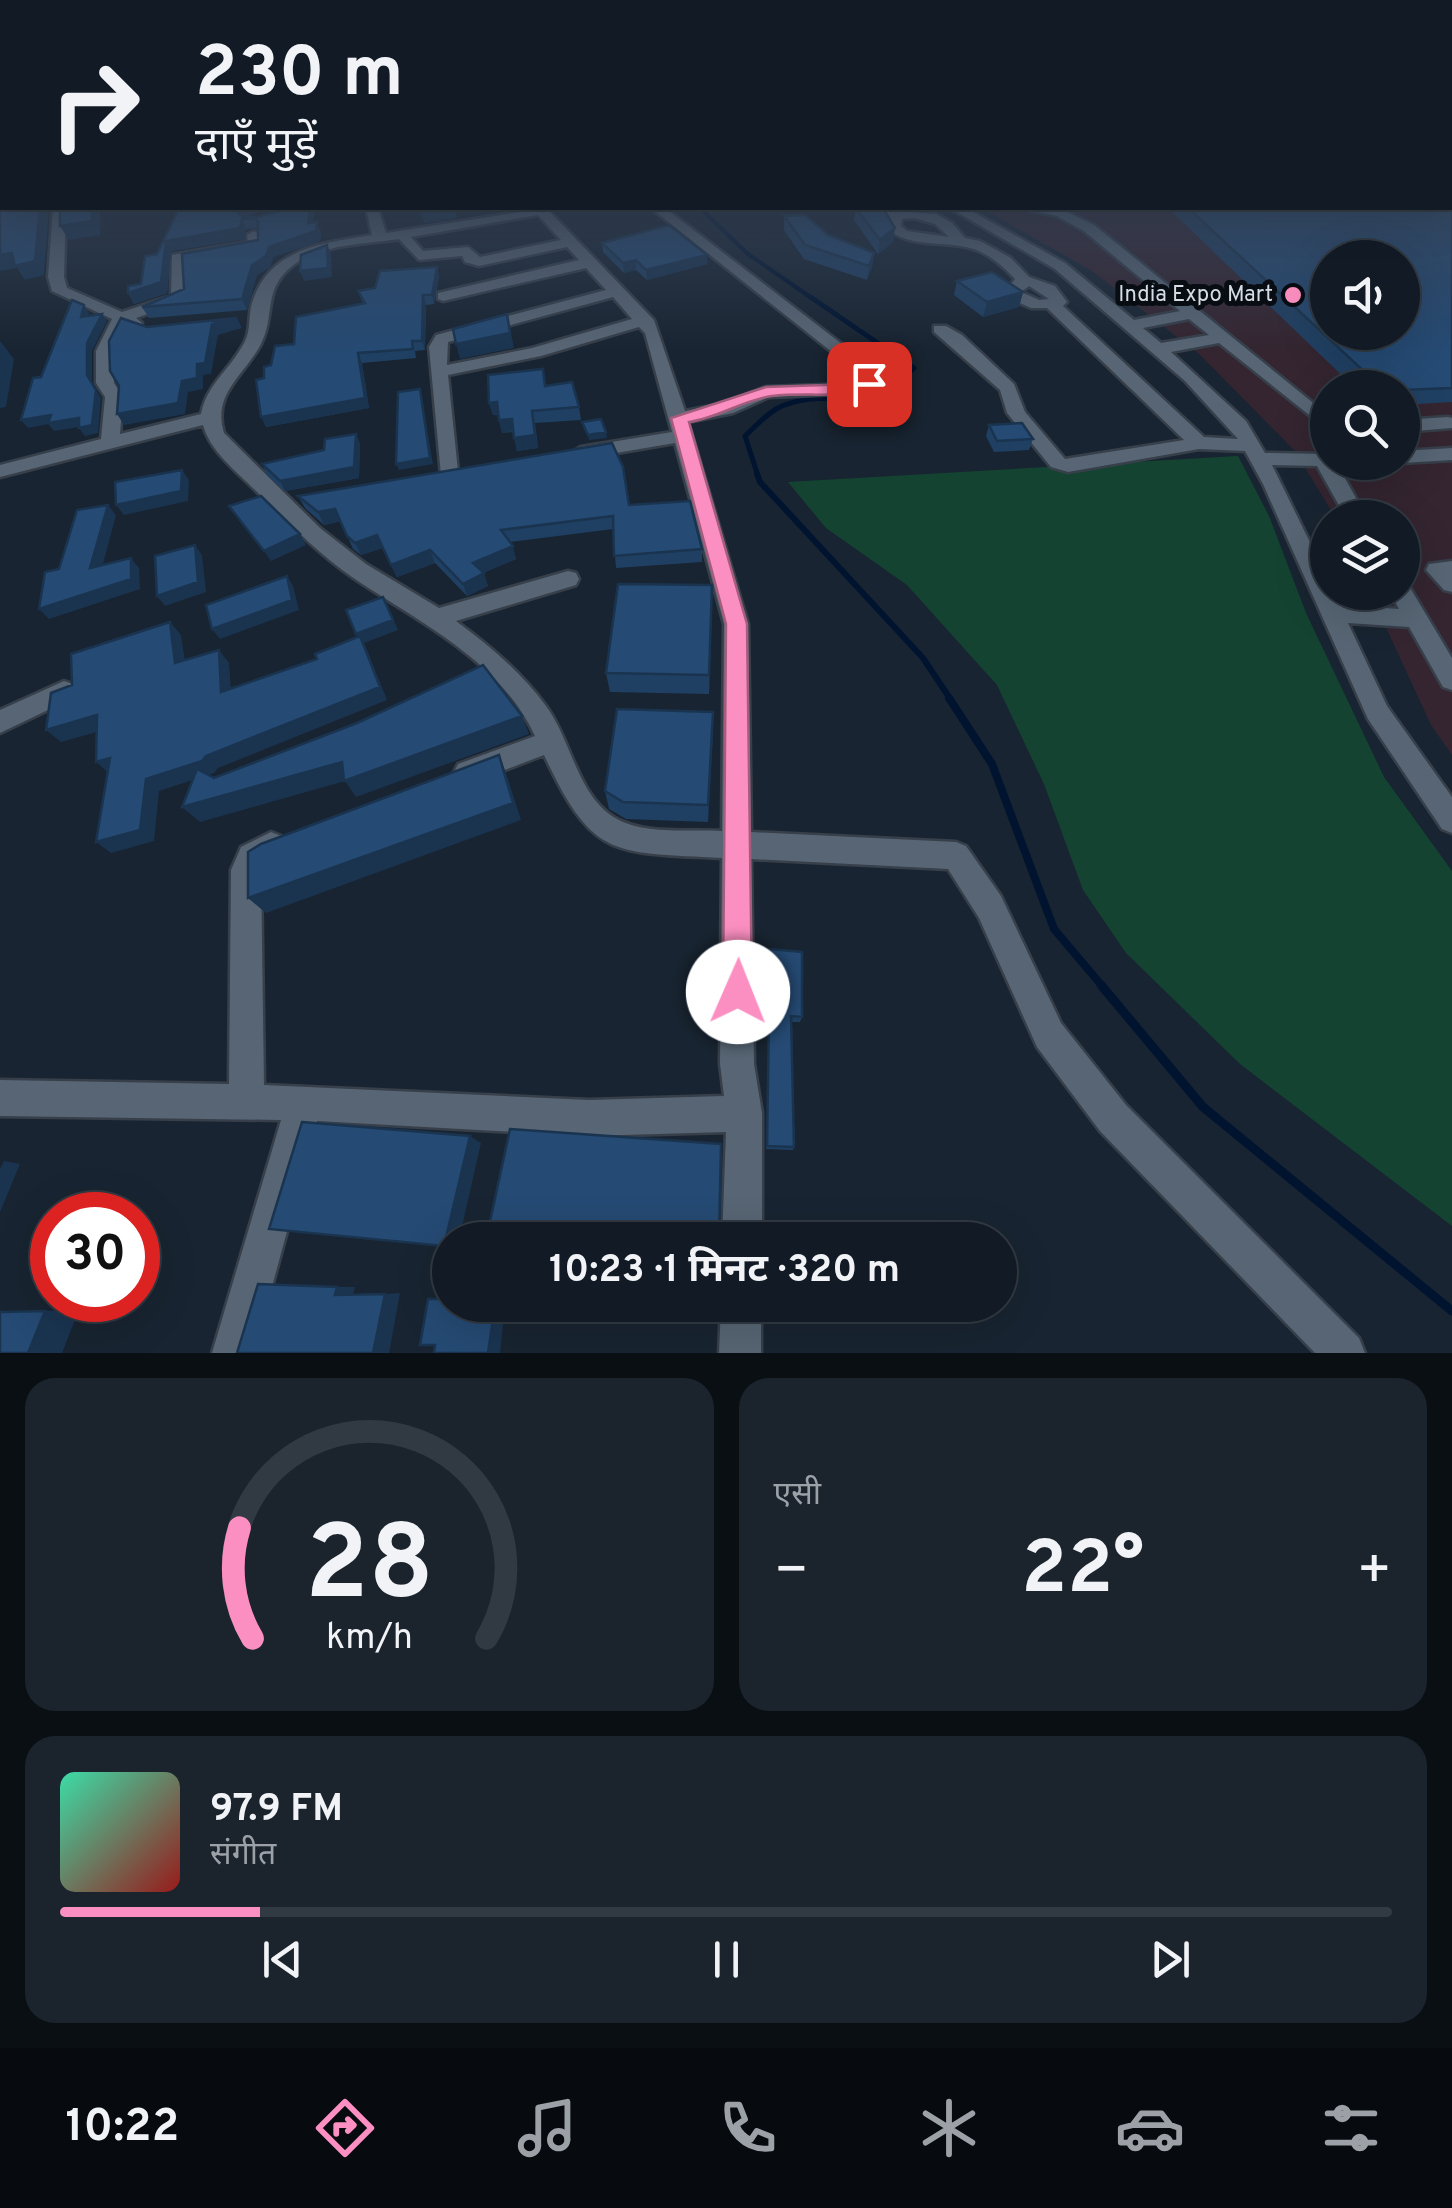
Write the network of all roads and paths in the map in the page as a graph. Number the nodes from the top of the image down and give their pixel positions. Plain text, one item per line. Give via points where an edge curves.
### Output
1 (57, 225) edge
2 (377, 225) edge
3 (451, 225) edge
4 (556, 225) edge
5 (680, 225) edge
6 (894, 225) edge
7 (943, 225) edge
8 (989, 225) edge
9 (1084, 225) edge
10 (402, 234) junction
11 (254, 236) edge
12 (380, 238) junction
13 (958, 239) junction
14 (572, 242) junction
15 (592, 262) junction
16 (619, 291) junction
17 (443, 296) dead end
18 (1196, 313) junction
19 (120, 318) junction
20 (646, 320) junction
21 (1130, 326) junction
22 (940, 328) dead end
23 (154, 330) edge
24 (1225, 337) junction
25 (1158, 349) junction
26 (440, 372) junction
27 (1310, 410) edge
28 (210, 417) junction
29 (1450, 422) edge
30 (1420, 424) edge
31 (682, 427) junction
32 (110, 442) junction
33 (1207, 443) junction
34 (1255, 453) junction
35 (1452, 454) edge
36 (568, 455) edge
37 (1420, 456) edge
38 (1310, 458) edge
39 (0, 471) edge
40 (448, 472) edge
41 (1310, 557) edge
42 (1452, 569) edge
43 (568, 579) dead end
44 (1452, 584) edge
45 (1331, 610) edge
46 (1412, 610) edge
47 (1332, 613) junction
48 (436, 618) junction
49 (1417, 620) junction
50 (496, 665) junction
51 (1452, 680) edge
52 (461, 681) edge
53 (64, 692) edge
54 (0, 722) edge
55 (551, 741) junction
56 (450, 778) edge
57 (1452, 820) edge
58 (303, 834) edge
59 (739, 847) junction
60 (0, 1098) edge
61 (247, 1102) junction
62 (304, 1103) junction
63 (744, 1113) junction
64 (742, 1222) edge
65 (741, 1322) edge
66 (234, 1353) edge
67 (740, 1353) edge
68 (1344, 1353) edge

1 - 19 street via 60,291
2 - 12 street
3 - 10 street
4 - 14 street
5 - 31 street via 870,375 869,384 855,389 766,392
6 - 13 street via 903,235
7 - 13 street
8 - 21 street via 1060,266
9 - 18 street
10 - 12 street
10 - 14 street via 419,256 468,251 479,262
11 - 19 street via 254,245 177,258 178,298
12 - 28 street via 293,256 280,265 248,319 258,332 214,391
13 - 33 street via 1006,261 1025,281 1046,286 1056,304
14 - 15 street
15 - 16 street
15 - 17 street
16 - 20 street
16 - 26 street via 454,333 438,347
18 - 21 street
18 - 24 street
19 - 23 street
19 - 32 street via 104,351 105,383 114,398
20 - 26 street
20 - 31 street
21 - 25 street
22 - 33 street via 1008,388 1016,413 1058,464
24 - 25 street
24 - 27 street
25 - 34 street via 1238,424
26 - 40 street
28 - 32 street
28 - 48 street via 231,455 290,500 358,570
29 - 30 street
31 - 36 street
31 - 59 street via 736,624
32 - 39 street
33 - 34 street
34 - 38 street
34 - 41 street
35 - 37 street
42 - 44 street via 1437,570
43 - 48 street
45 - 47 street
46 - 49 street
47 - 49 street
47 - 57 street via 1378,712
48 - 50 street
49 - 51 street
50 - 52 street
50 - 55 street
53 - 54 street
55 - 56 street
55 - 59 street via 578,796 602,826 635,840
58 - 61 street via 251,856 246,870
59 - 63 street via 736,1064
59 - 68 street via 956,856 990,906 1049,1035 1113,1118
60 - 61 street
61 - 62 street
62 - 63 street via 589,1118
62 - 66 street
63 - 64 street
65 - 67 street

